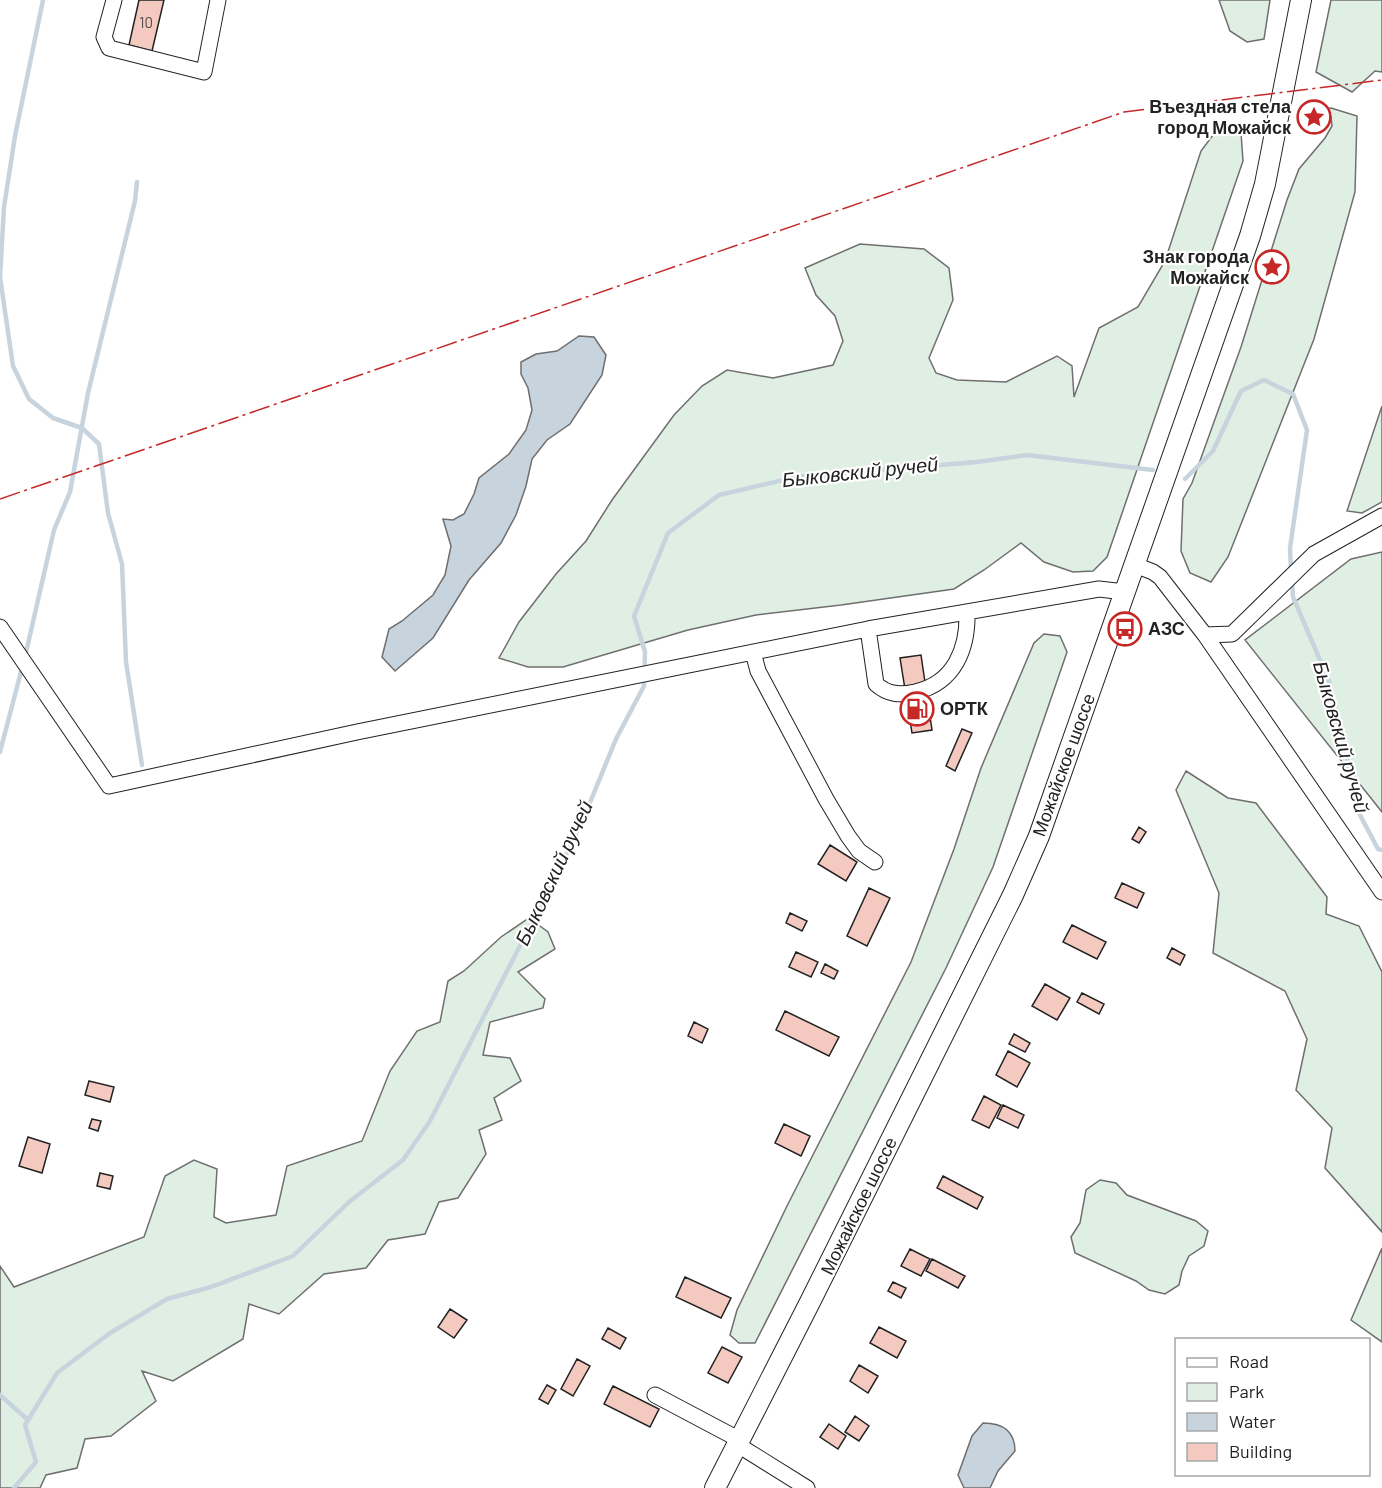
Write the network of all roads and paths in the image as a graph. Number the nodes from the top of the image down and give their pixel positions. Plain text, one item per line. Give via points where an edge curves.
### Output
1 (114, 0) edge
2 (218, 0) edge
3 (1301, 0) edge
4 (1382, 516) edge
5 (1135, 565) junction
6 (1125, 592) junction
7 (967, 612) junction
8 (0, 627) edge
9 (868, 629) junction
10 (1205, 635) junction
11 (753, 652) junction
12 (875, 862) dead end
13 (1382, 892) edge
14 (655, 1395) dead end
15 (739, 1442) junction
16 (715, 1488) edge
17 (807, 1488) edge

1 - 2 street via 104,37 109,48 204,72
3 - 5 main road, Можайское шоссе via 1268,168 1250,236
4 - 10 street via 1314,554 1232,634
5 - 6 main road, Можайское шоссе
5 - 10 street via 1160,577
6 - 7 street via 1099,589
6 - 15 main road, Можайское шоссе via 1026,867
7 - 9 street
7 - 9 street via 968,630 954,668 935,685 906,694 884,692 876,684
8 - 11 street via 109,786
9 - 11 street
10 - 13 street
11 - 12 street via 758,671 826,799 859,851
14 - 15 street
15 - 16 main road, Можайское шоссе
15 - 17 street

